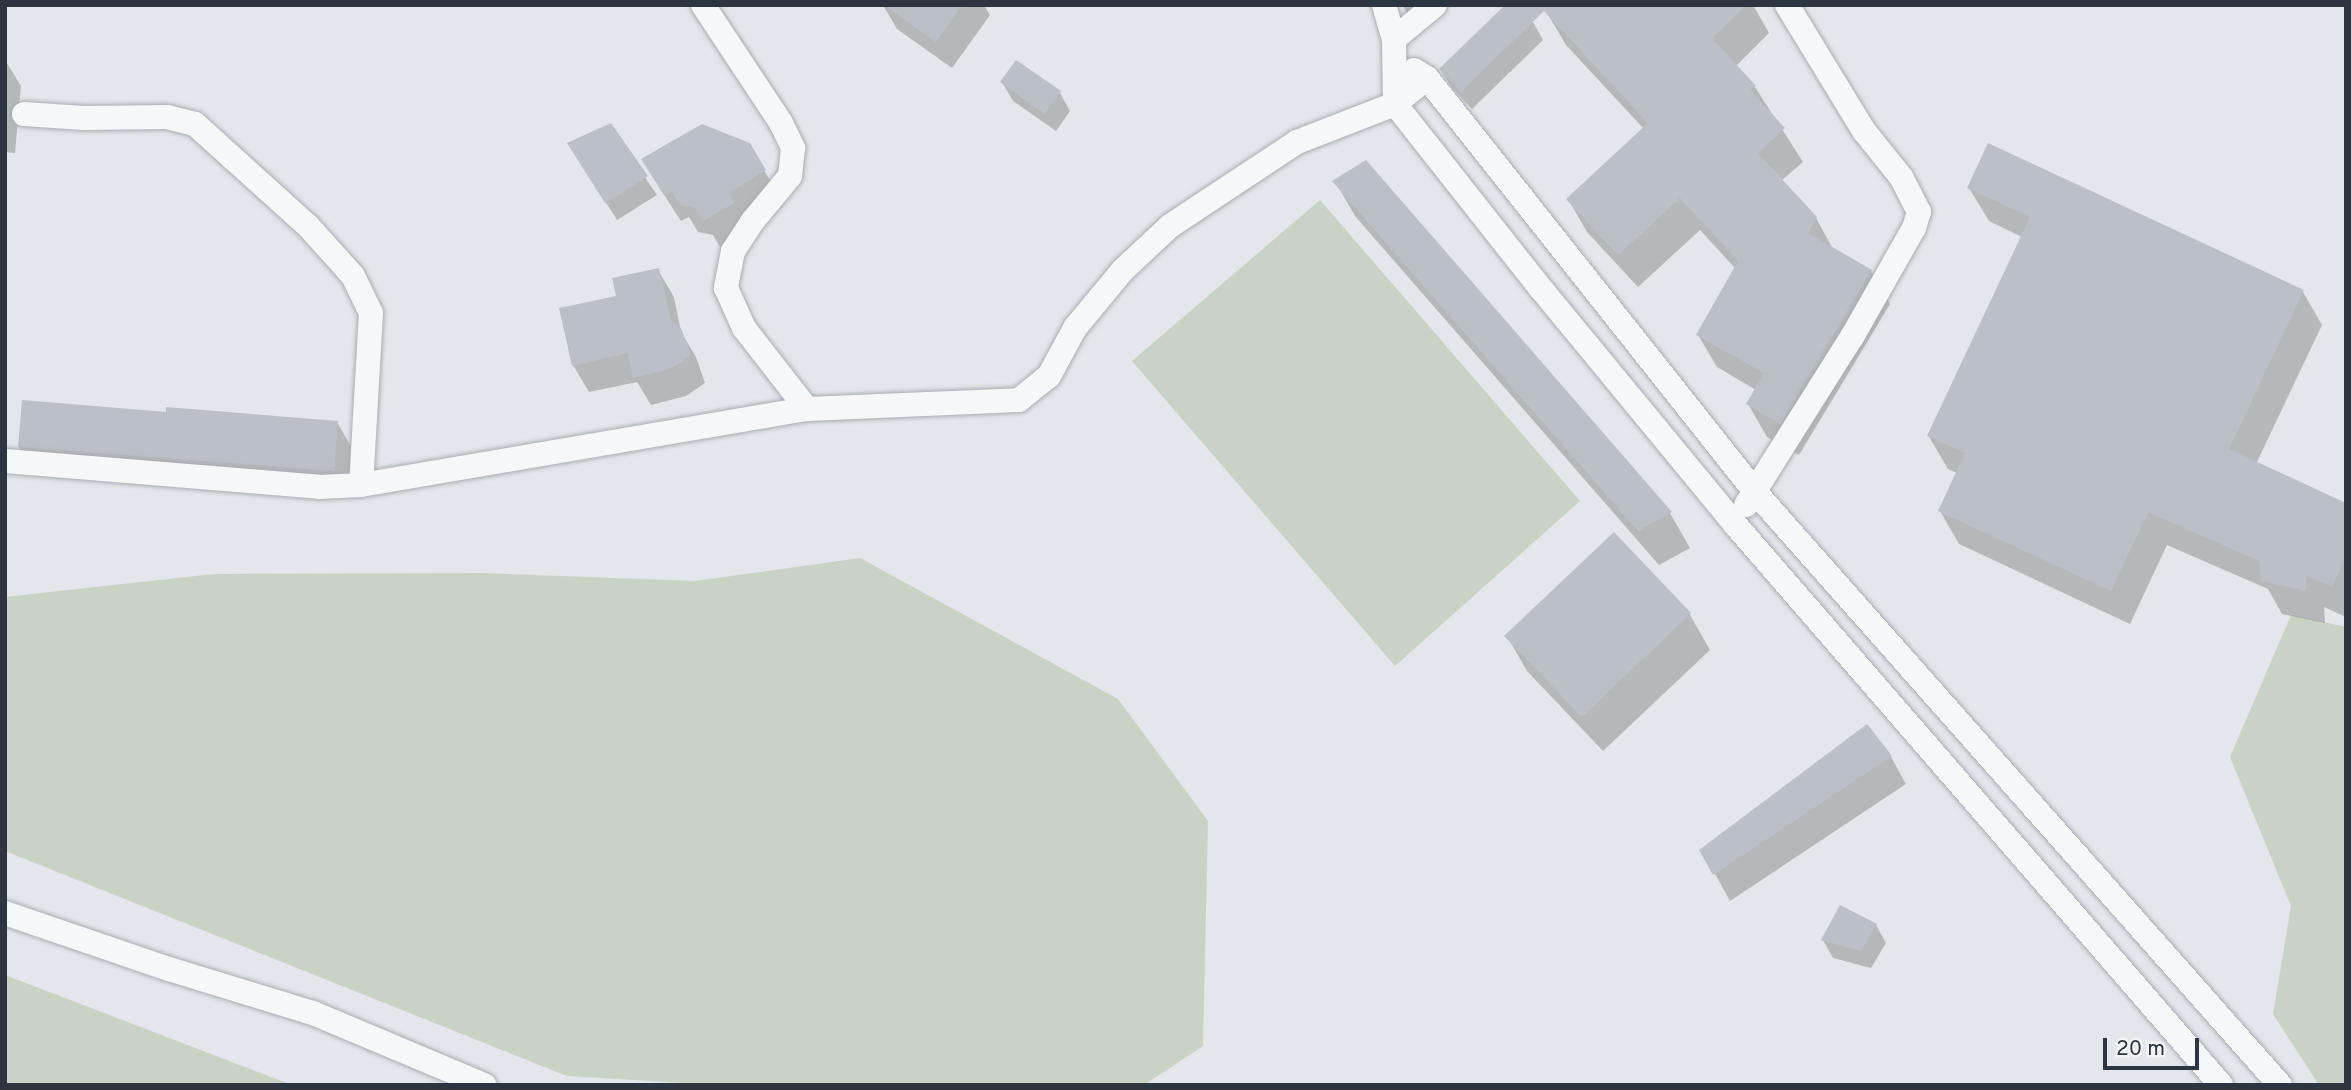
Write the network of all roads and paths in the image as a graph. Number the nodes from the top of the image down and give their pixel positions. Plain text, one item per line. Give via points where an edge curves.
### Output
1 (704, 5) edge
2 (1384, 5) edge
3 (1435, 5) edge
4 (1787, 5) edge
5 (1394, 50) junction
6 (1427, 78) junction
7 (1395, 104) junction
8 (24, 114) dead end
9 (1571, 262) junction
10 (1542, 290) junction
11 (807, 410) junction
12 (5, 461) edge
13 (361, 485) junction
14 (1756, 493) junction
15 (1733, 522) junction
16 (5, 913) edge
17 (2214, 1082) edge
18 (484, 1085) edge
19 (2280, 1085) edge

1 - 11 street via 781,122 793,148 790,176 733,251 726,288 744,328
2 - 5 street
3 - 5 street
4 - 14 street via 1864,131 1901,177 1919,212 1852,337
5 - 6 street
5 - 7 street
6 - 7 street
6 - 9 street
7 - 10 street
7 - 11 street via 1297,142 1170,226 1123,270 1083,318 1049,376 1019,400
8 - 13 street via 167,117 195,124 308,226 353,276 370,313
9 - 10 street
9 - 14 street
10 - 15 street
11 - 13 street
12 - 13 street via 319,487
14 - 15 street
14 - 19 street
15 - 17 street
16 - 18 street via 313,1013

